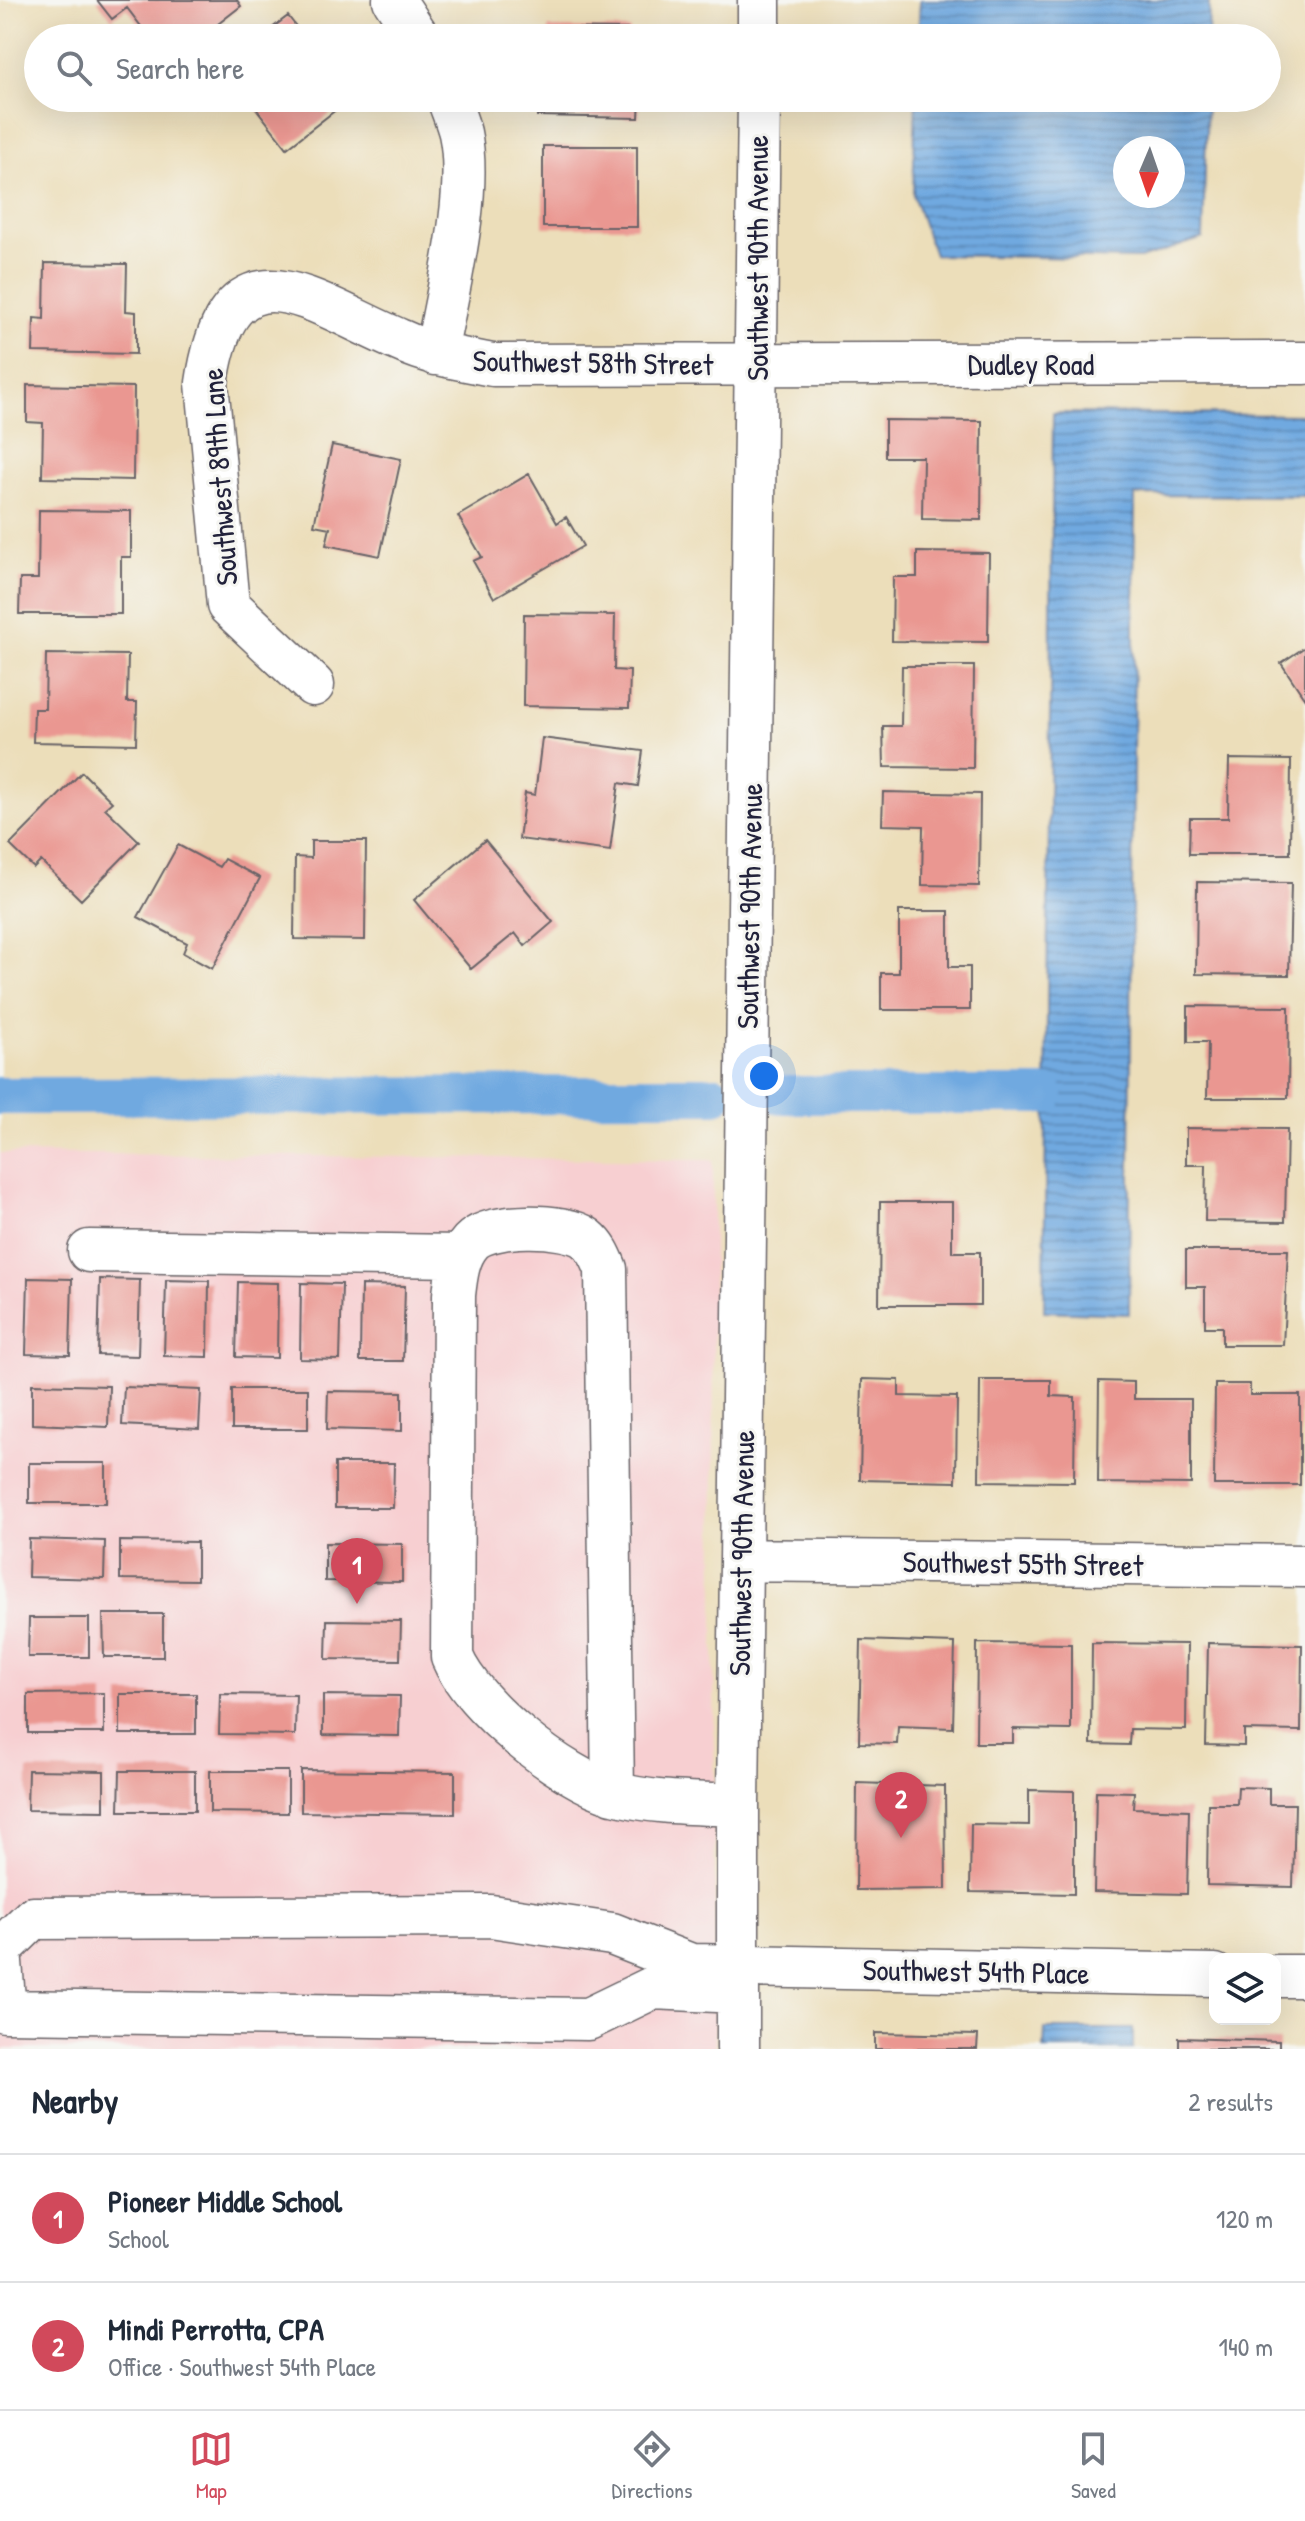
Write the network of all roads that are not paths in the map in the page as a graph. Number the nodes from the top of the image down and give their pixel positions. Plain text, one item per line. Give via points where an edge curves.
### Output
1 (394, 0) edge
2 (759, 0) edge
3 (410, 24) edge
4 (759, 24) edge
5 (452, 112) edge
6 (759, 112) edge
7 (251, 293) joint
8 (436, 354) junction
9 (1305, 363) edge
10 (757, 366) junction
11 (313, 685) dead end
12 (89, 1251) dead end
13 (461, 1256) junction
14 (741, 1560) junction
15 (1305, 1566) edge
16 (613, 1793) junction
17 (738, 1805) junction
18 (1209, 1975) edge
19 (1281, 1976) edge
20 (1305, 1976) edge
21 (738, 1980) junction
22 (2, 2012) edge
23 (738, 2049) edge

1 - 3 street
2 - 4 street
5 - 8 street via 462,173
6 - 10 street, Southwest 90th Avenue
7 - 8 street, Southwest 58th Street via 271,289 320,301
7 - 11 street, Southwest 89th Lane via 222,326 207,383 228,605
8 - 10 street, Southwest 58th Street via 493,365
9 - 10 street, Dudley Road
10 - 14 street, Southwest 90th Avenue
12 - 13 street
13 - 16 street via 454,1295 452,1657 474,1694 529,1741 576,1776
13 - 16 street via 485,1232 565,1229 584,1236 606,1269
14 - 15 street, Southwest 55th Street
14 - 17 street, Southwest 90th Avenue
16 - 17 street
17 - 21 street, Southwest 90th Avenue
18 - 21 street, Southwest 54th Place
19 - 20 street
21 - 22 street via 652,1988 588,2019
21 - 22 street via 612,1934 491,1916 33,1918 0,1950
21 - 23 street, Southwest 90th Avenue

